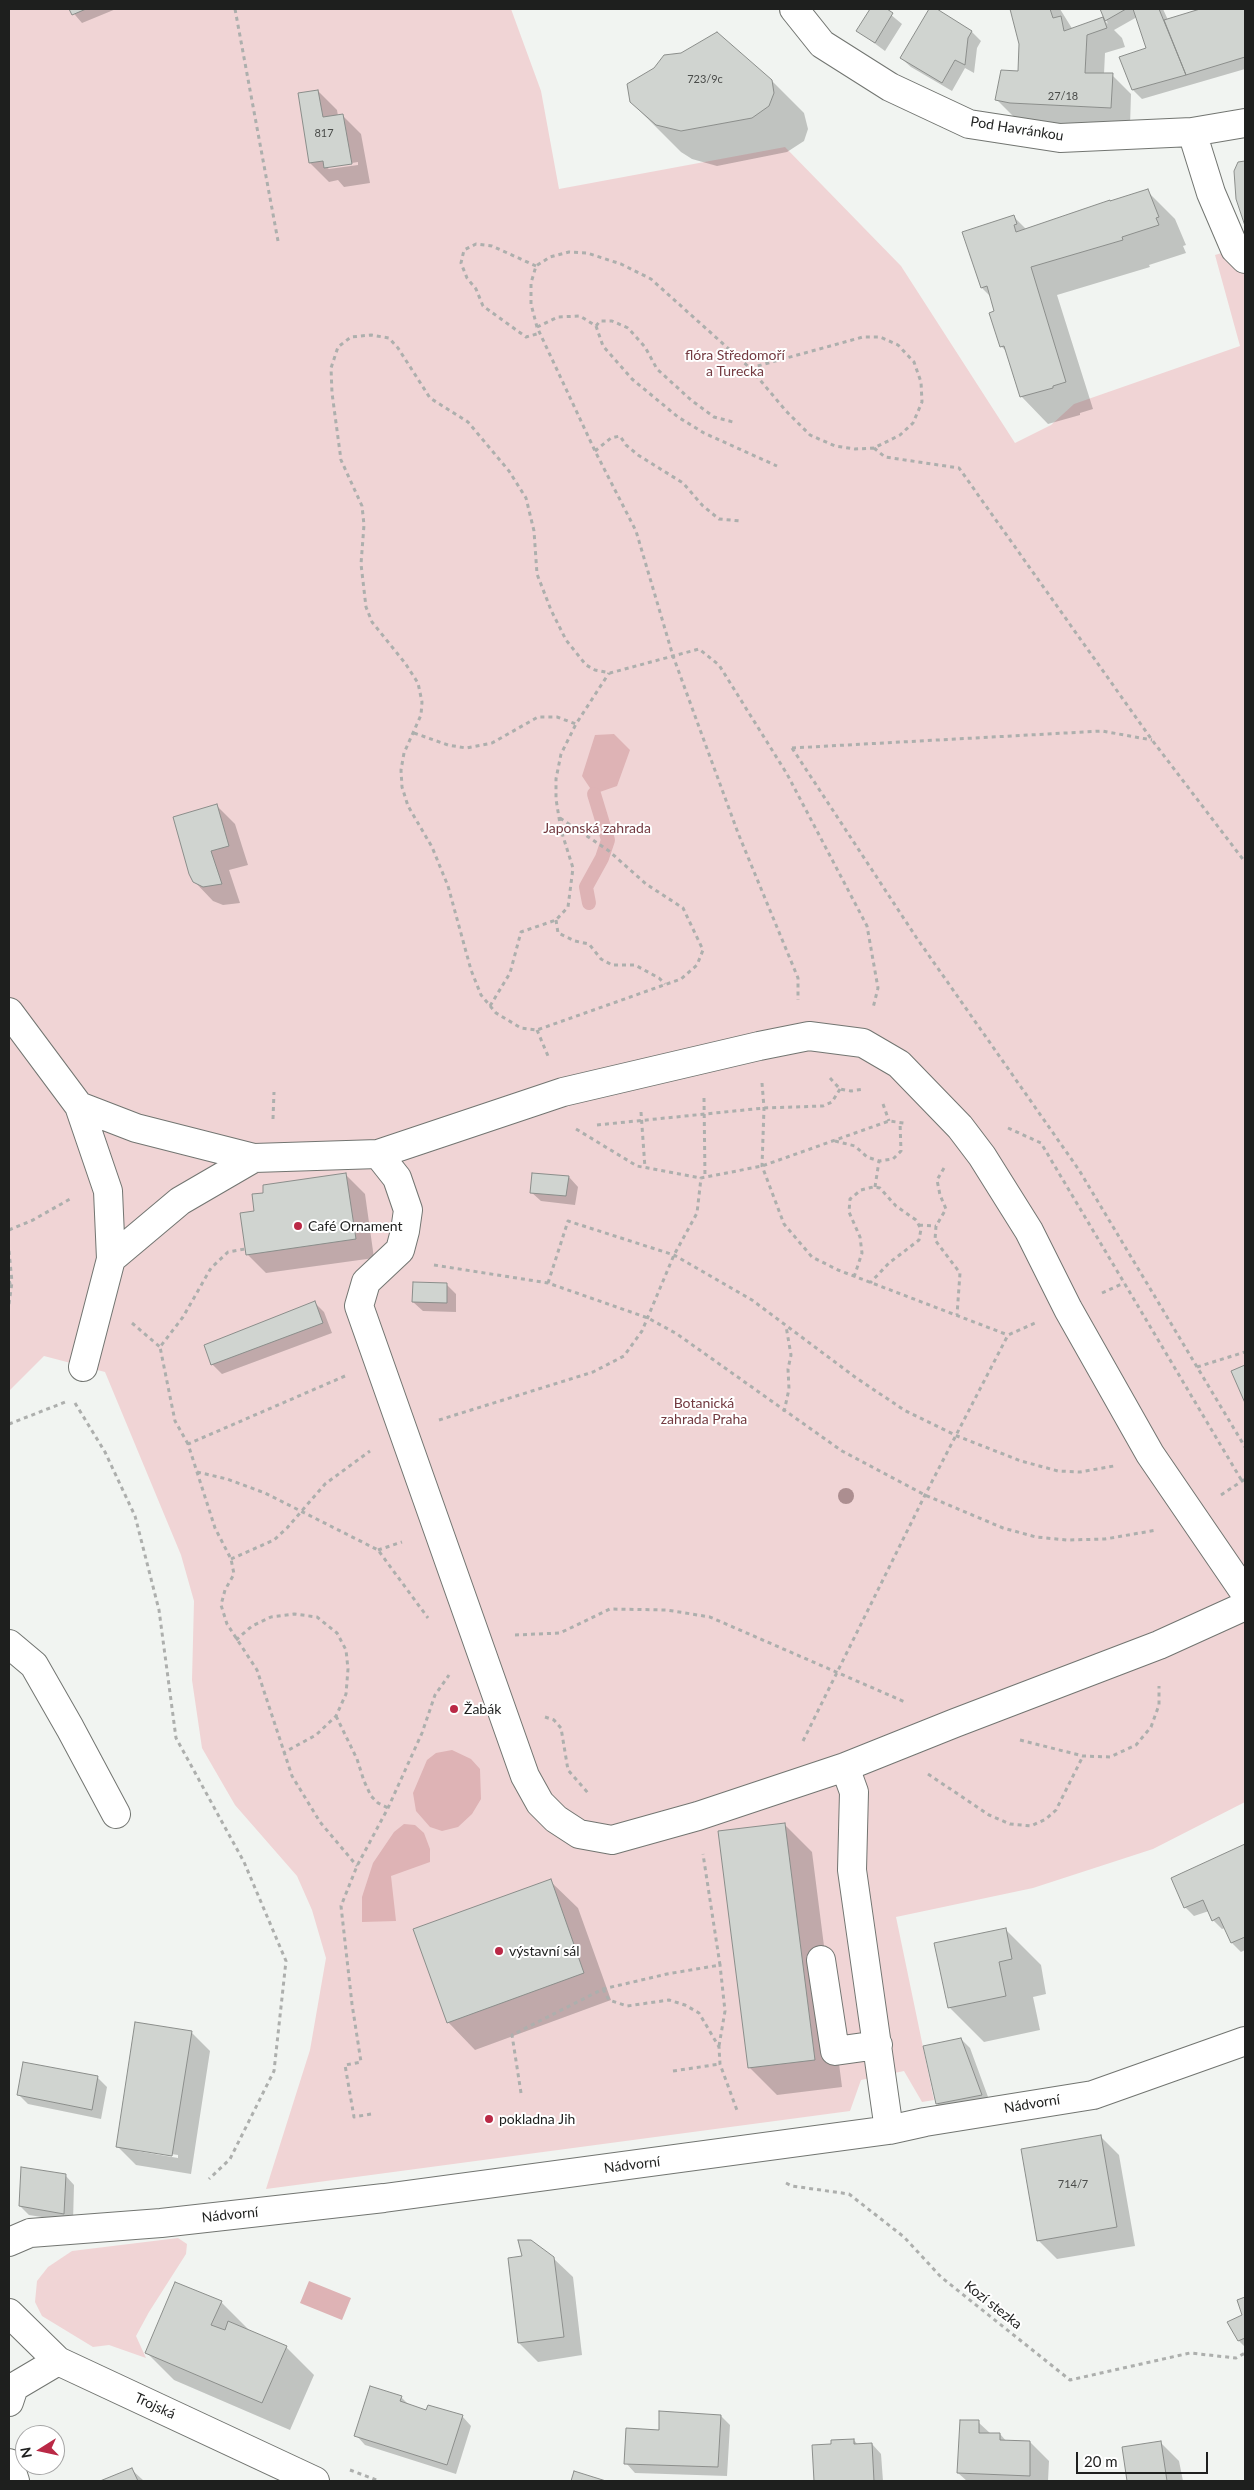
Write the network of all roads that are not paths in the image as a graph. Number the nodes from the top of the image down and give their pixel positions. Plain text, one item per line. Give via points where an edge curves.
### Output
1 (794, 9) edge
2 (1245, 123) edge
3 (1192, 132) junction
4 (1245, 259) edge
5 (9, 1012) edge
6 (79, 1106) junction
7 (378, 1154) junction
8 (254, 1158) junction
9 (111, 1259) junction
10 (83, 1367) dead end
11 (1245, 1593) edge
12 (1245, 1606) edge
13 (9, 1644) edge
14 (845, 1767) junction
15 (116, 1814) dead end
16 (821, 1960) dead end
17 (1245, 2041) edge
18 (878, 2045) junction
19 (889, 2130) junction
20 (9, 2242) edge
21 (9, 2313) edge
22 (58, 2361) junction
23 (9, 2402) edge
24 (9, 2463) edge
25 (16, 2481) edge
26 (315, 2481) edge

1 - 3 street, Pod Havránkou via 822,44 890,87 969,124 1060,138
2 - 3 street, Pod Havránkou
3 - 4 street via 1211,193 1235,249
5 - 6 street
6 - 8 street via 136,1128
6 - 9 street via 108,1191
7 - 8 street
7 - 11 street via 562,1092 697,1060 810,1036 863,1042 899,1064 982,1156 1029,1231 1068,1309 1150,1454
7 - 14 street via 397,1178 408,1210 400,1250 366,1282 359,1306 497,1700 525,1776 540,1803 556,1819 579,1834 612,1840 698,1816
8 - 9 street via 180,1201
9 - 10 street
12 - 14 street via 1159,1645
13 - 15 street via 34,1665
14 - 18 street via 854,1792 852,1870
16 - 18 street via 835,2051
17 - 19 street, Nádvorní via 1093,2094
18 - 19 street
19 - 20 street, Nádvorní via 355,2201 161,2223 30,2233
21 - 22 street, Trojská
22 - 23 street via 14,2387
22 - 26 street, Trojská
24 - 25 street

